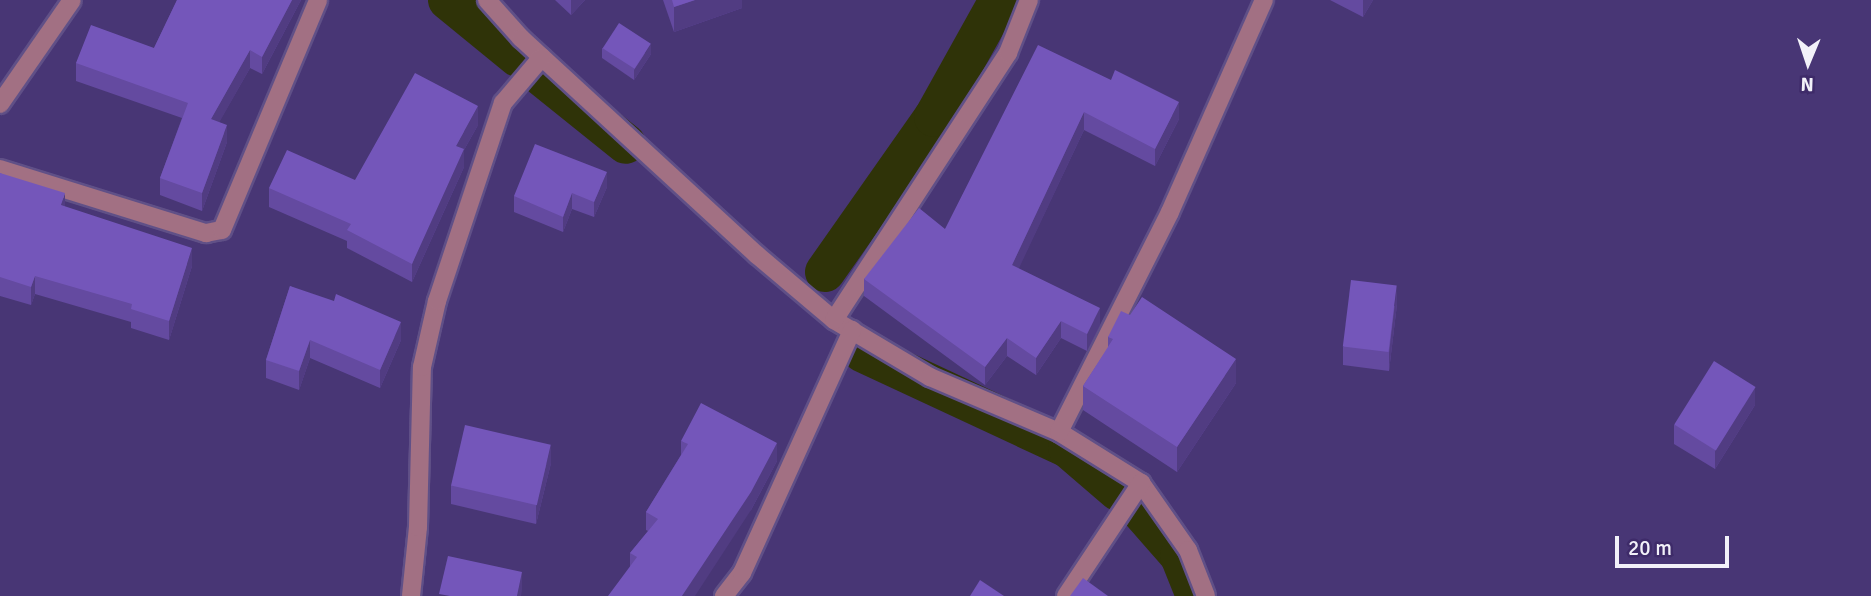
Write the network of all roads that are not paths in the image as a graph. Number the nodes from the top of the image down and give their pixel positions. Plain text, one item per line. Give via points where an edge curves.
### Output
1 (72, 0) edge
2 (318, 0) edge
3 (487, 0) edge
4 (1029, 0) edge
5 (1264, 0) edge
6 (542, 57) junction
7 (0, 104) edge
8 (0, 169) edge
9 (834, 320) junction
10 (852, 330) junction
11 (1059, 432) junction
12 (1141, 483) junction
13 (411, 596) edge
14 (724, 596) edge
15 (1066, 596) edge
16 (1206, 596) edge

1 - 7 street
2 - 8 street via 222,230 206,233
3 - 6 street
4 - 9 street via 1008,53
5 - 11 street via 1170,212
6 - 9 street
6 - 13 street via 503,103 436,301 422,367 418,527
9 - 10 street
10 - 11 street via 930,377
10 - 14 street via 742,573
11 - 12 street
12 - 15 street
12 - 16 street via 1188,550

